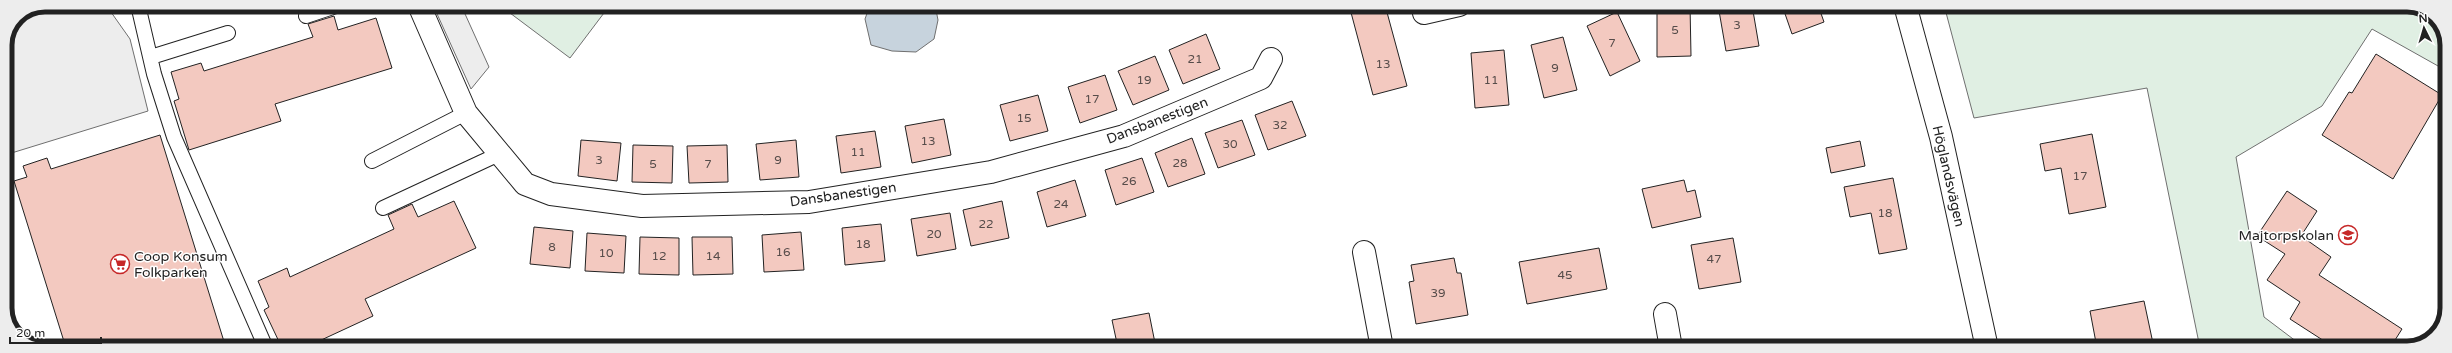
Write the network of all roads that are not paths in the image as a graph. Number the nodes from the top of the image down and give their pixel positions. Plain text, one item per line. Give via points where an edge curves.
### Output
1 (140, 12) edge
2 (318, 12) edge
3 (422, 12) edge
4 (1428, 12) edge
5 (1907, 12) edge
6 (1424, 13) dead end
7 (306, 16) dead end
8 (228, 33) dead end
9 (150, 57) junction
10 (1271, 59) dead end
11 (466, 113) junction
12 (499, 154) junction
13 (372, 161) dead end
14 (383, 208) dead end
15 (1364, 252) dead end
16 (1665, 314) dead end
17 (263, 341) edge
18 (1381, 341) edge
19 (1671, 341) edge
20 (1985, 341) edge

1 - 9 lane
2 - 7 lane
3 - 11 street, Dansbanestigen
4 - 6 street
5 - 20 street, Höglandsvägen via 1941,137
8 - 9 lane
9 - 17 lane via 174,137
10 - 12 street, Dansbanestigen via 1261,78 1124,136 991,172 809,202 642,206 551,194 526,184
11 - 12 street, Dansbanestigen
11 - 13 lane
12 - 14 lane
15 - 18 street
16 - 19 street

